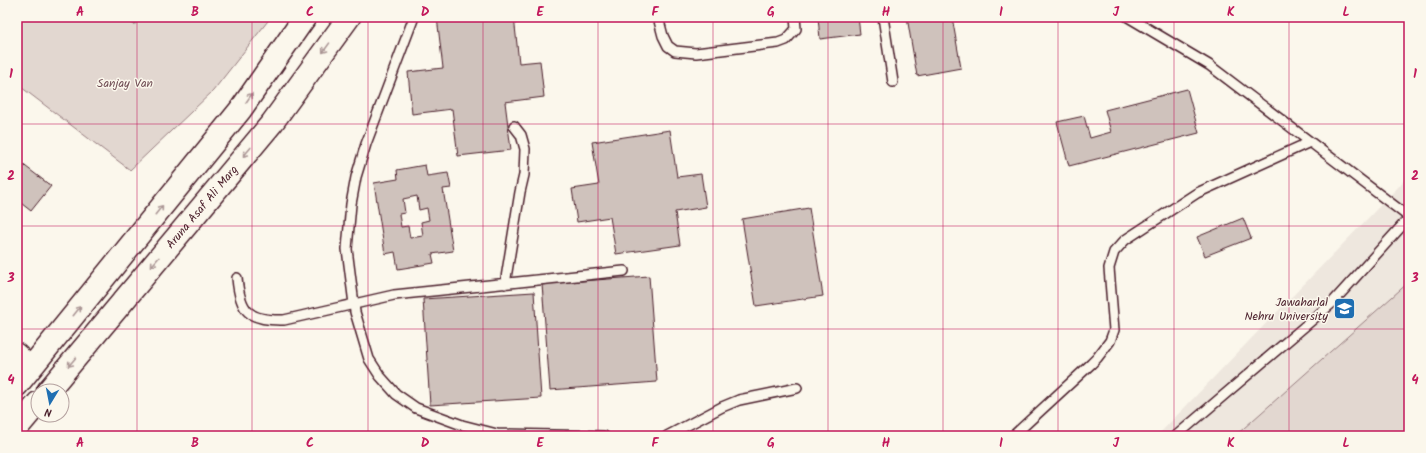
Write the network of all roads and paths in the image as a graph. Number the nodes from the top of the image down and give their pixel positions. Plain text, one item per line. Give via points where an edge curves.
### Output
1 (305, 17) edge
2 (349, 17) edge
3 (414, 17) edge
4 (658, 17) edge
5 (796, 17) edge
6 (883, 17) edge
7 (1128, 17) edge
8 (893, 82) dead end
9 (514, 126) dead end
10 (1310, 142) junction
11 (1409, 217) edge
12 (624, 271) dead end
13 (237, 278) dead end
14 (505, 284) junction
15 (354, 304) junction
16 (25, 359) edge
17 (55, 383) edge
18 (17, 384) edge
19 (797, 388) dead end
20 (30, 413) edge
21 (17, 428) edge
22 (604, 436) edge
23 (667, 436) edge
24 (1013, 436) edge
25 (1176, 436) edge

16 -> 1 main road via 241,110
2 -> 17 main road, Aruna Asaf Ali Marg via 272,123
3 - 15 lane via 356,177 347,250
4 - 5 lane via 668,46 675,51 696,53 778,43 786,40 796,29
6 - 8 lane
7 - 10 lane via 1210,65
9 - 14 lane via 521,135 525,149 524,175
10 - 11 lane
10 - 24 lane via 1197,193 1126,240 1114,252 1110,268 1114,330 1110,341 1094,361
11 - 25 lane via 1332,302
12 - 14 lane
13 - 15 lane via 244,308 257,318 268,321 284,320
14 - 15 lane via 394,295
15 - 22 lane via 369,359 396,394 416,408 462,425 497,434
16 - 18 main road
19 - 23 lane via 739,400
20 - 21 main road

